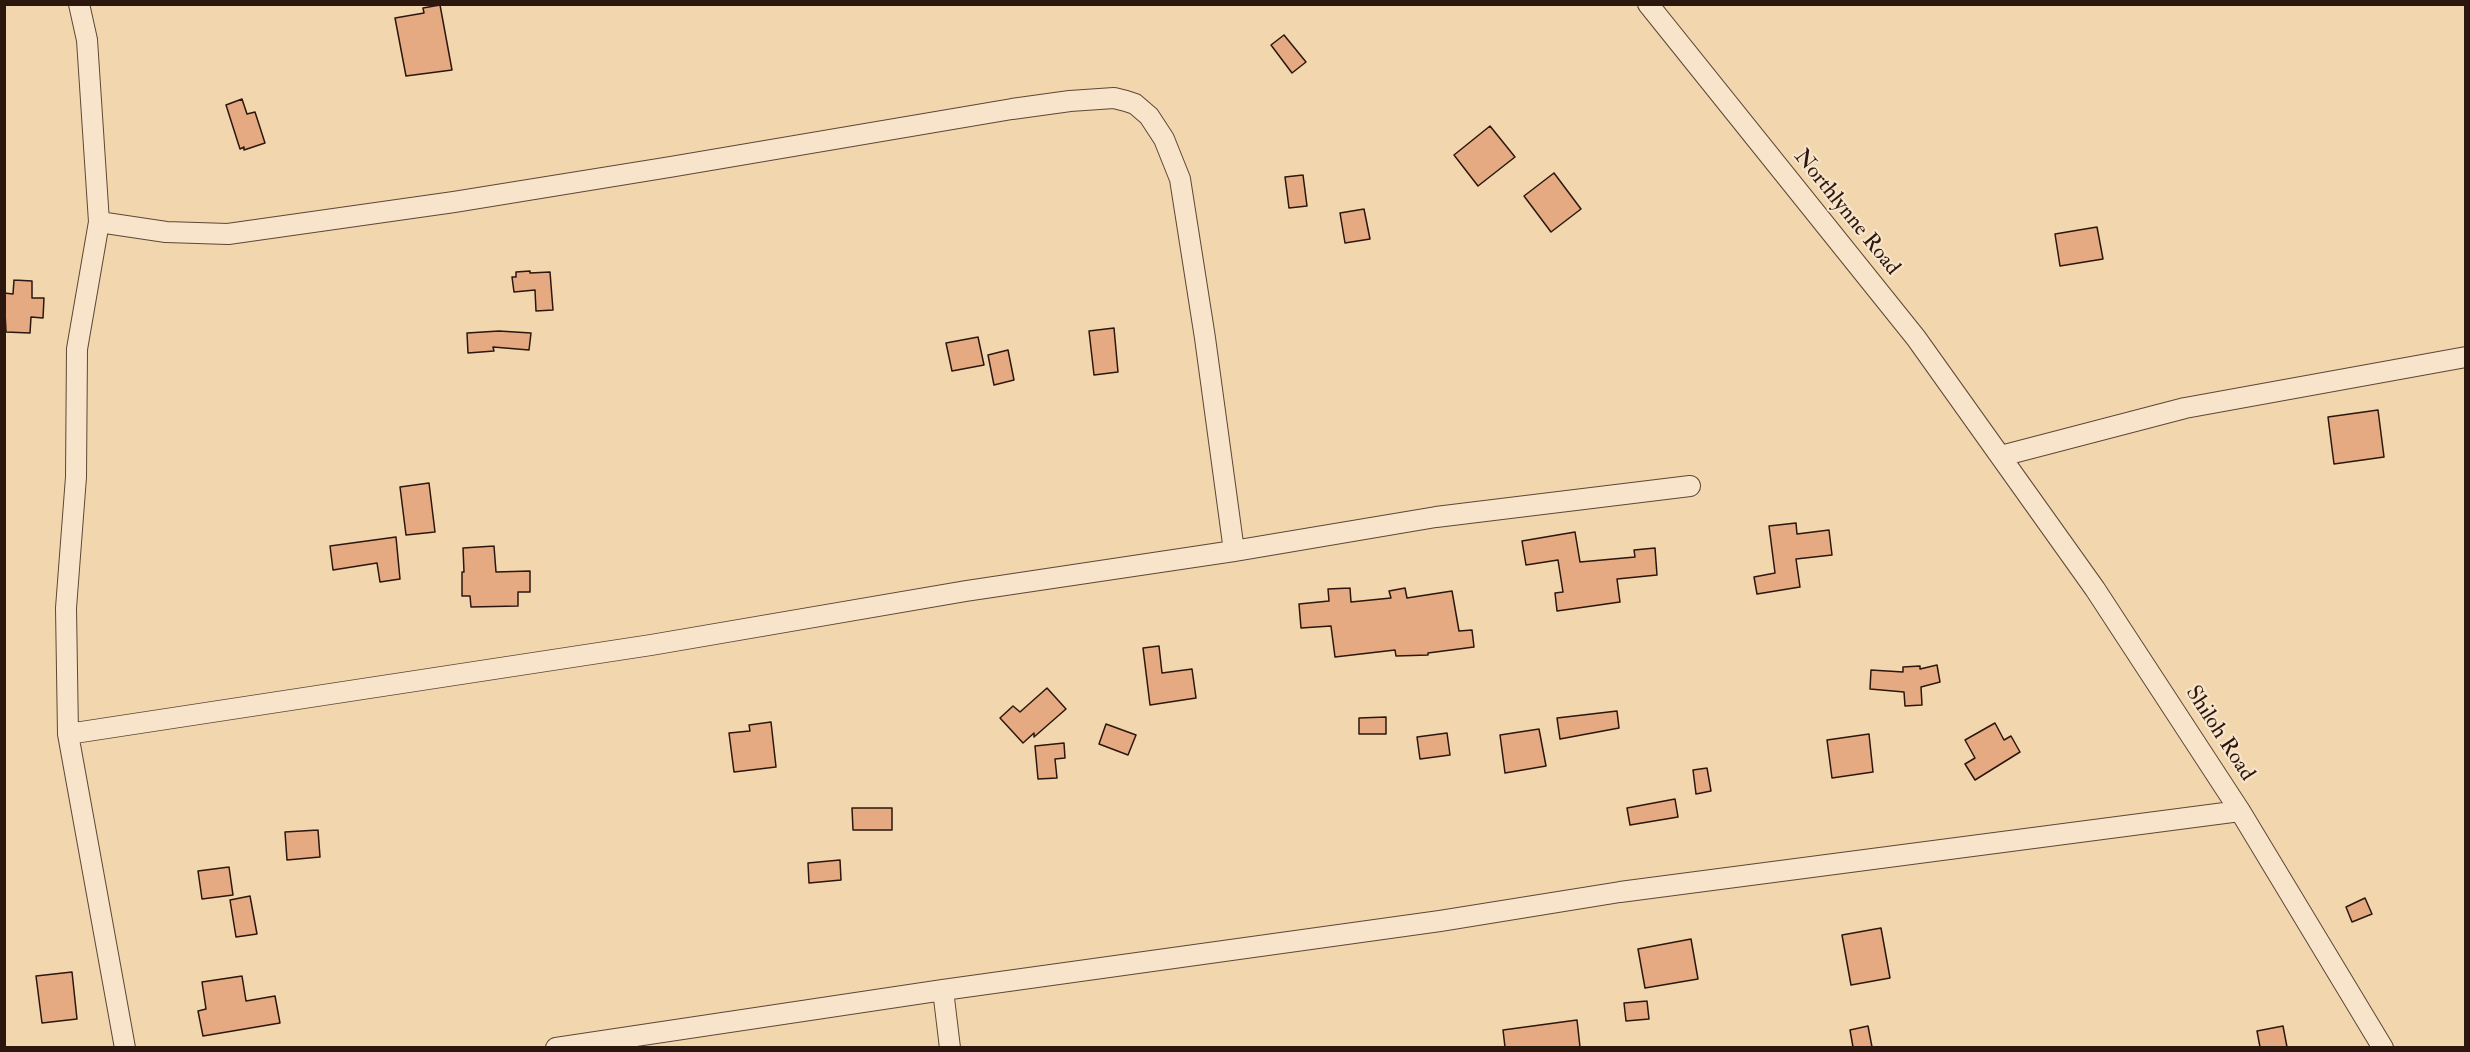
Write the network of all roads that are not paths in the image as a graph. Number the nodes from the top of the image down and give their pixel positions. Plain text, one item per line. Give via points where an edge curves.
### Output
1 (79, 4) edge
2 (1647, 4) edge
3 (99, 222) junction
4 (2466, 357) edge
5 (2001, 456) junction
6 (1690, 486) dead end
7 (1234, 551) junction
8 (68, 734) junction
9 (2240, 810) junction
10 (943, 990) junction
11 (125, 1047) edge
12 (556, 1047) edge
13 (950, 1047) edge
14 (2383, 1047) edge

1 - 3 street via 87,40
2 - 5 street, Northlynne Road via 1916,338
3 - 7 street via 166,232 228,234 590,180 1012,109 1070,101 1126,101 1149,116 1164,138 1180,179
3 - 8 street via 77,349 76,477 66,608
4 - 5 street via 2185,408
5 - 9 street, Shiloh Road via 2095,589
6 - 7 street via 1436,517
7 - 8 street
8 - 11 street
9 - 10 street via 1620,892
9 - 14 street, Shiloh Road
10 - 12 street
10 - 13 street

